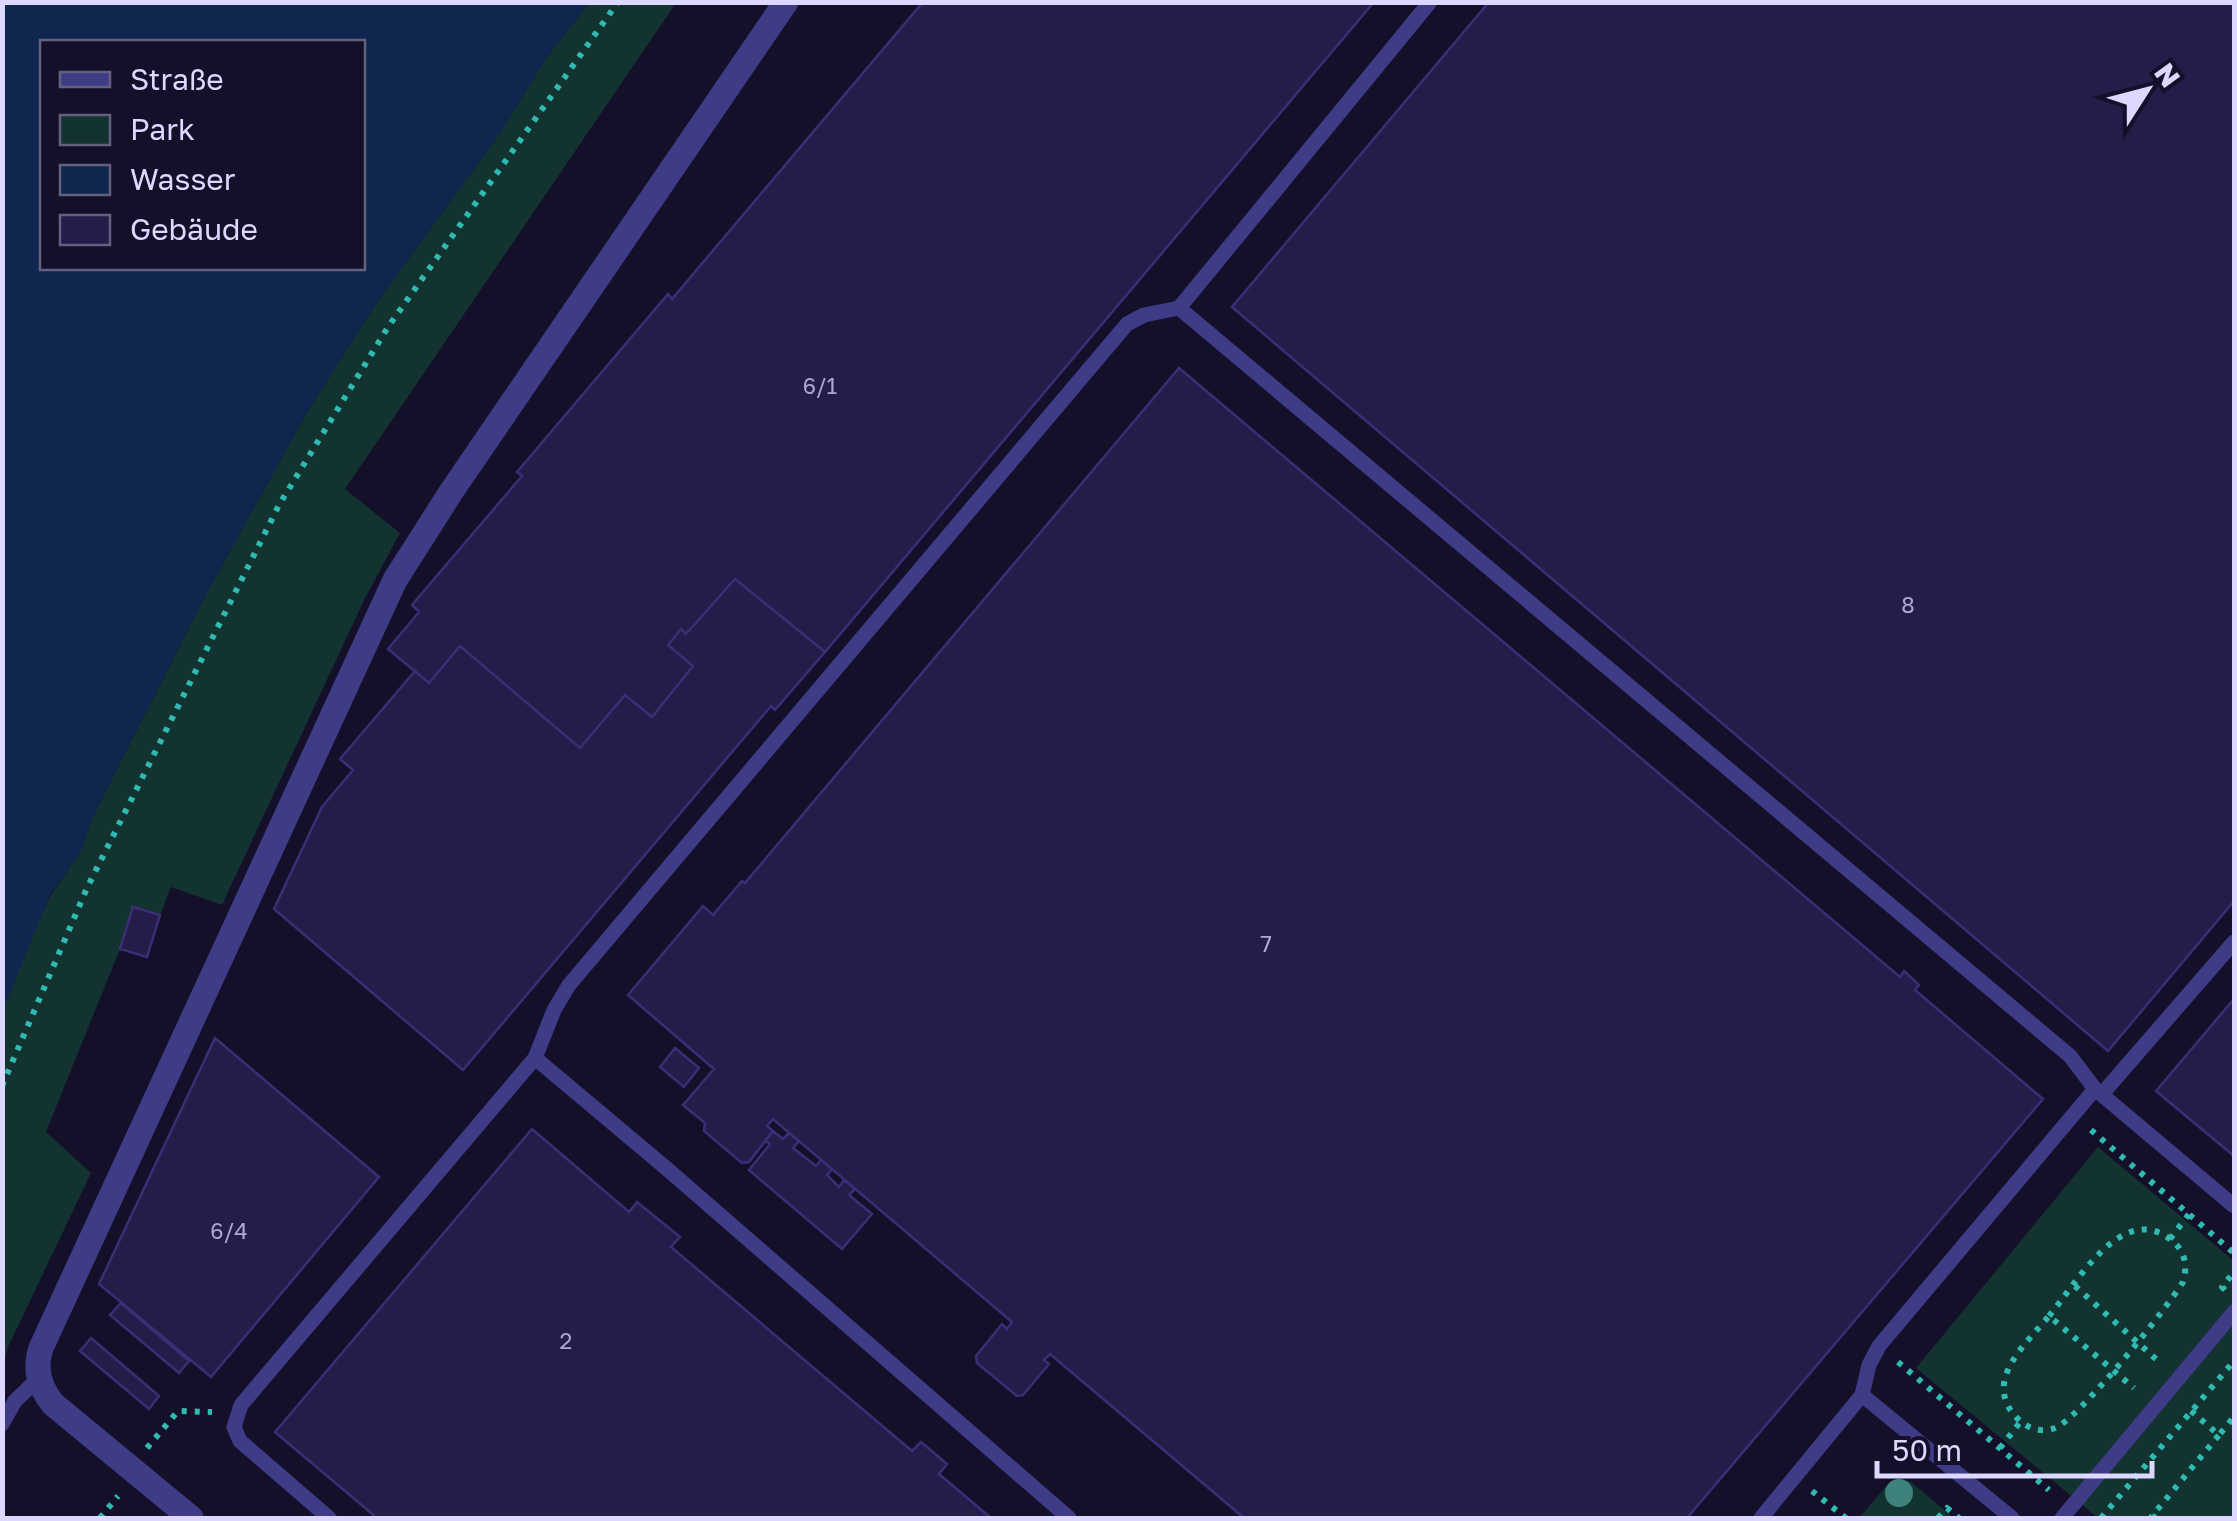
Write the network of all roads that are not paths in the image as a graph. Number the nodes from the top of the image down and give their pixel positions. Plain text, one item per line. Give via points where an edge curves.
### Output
1 (786, 2) edge
2 (1430, 2) edge
3 (1180, 308) junction
4 (2234, 942) edge
5 (535, 1058) junction
6 (2098, 1092) junction
7 (2234, 1206) edge
8 (2234, 1312) edge
9 (39, 1378) junction
10 (1862, 1395) junction
11 (2, 1424) edge
12 (192, 1518) edge
13 (329, 1518) edge
14 (1069, 1518) edge
15 (1761, 1518) edge
16 (2012, 1518) edge
17 (2062, 1518) edge

1 - 9 street via 396,580 59,1307 38,1356
2 - 3 lane
3 - 5 lane via 1128,324 569,984
3 - 6 lane via 2070,1056
4 - 6 lane
5 - 13 lane via 236,1415 235,1432 244,1446
5 - 14 lane
6 - 7 lane
6 - 10 lane via 1878,1346
8 - 17 lane
9 - 11 lane
9 - 12 street via 62,1413
10 - 15 lane
10 - 16 lane

